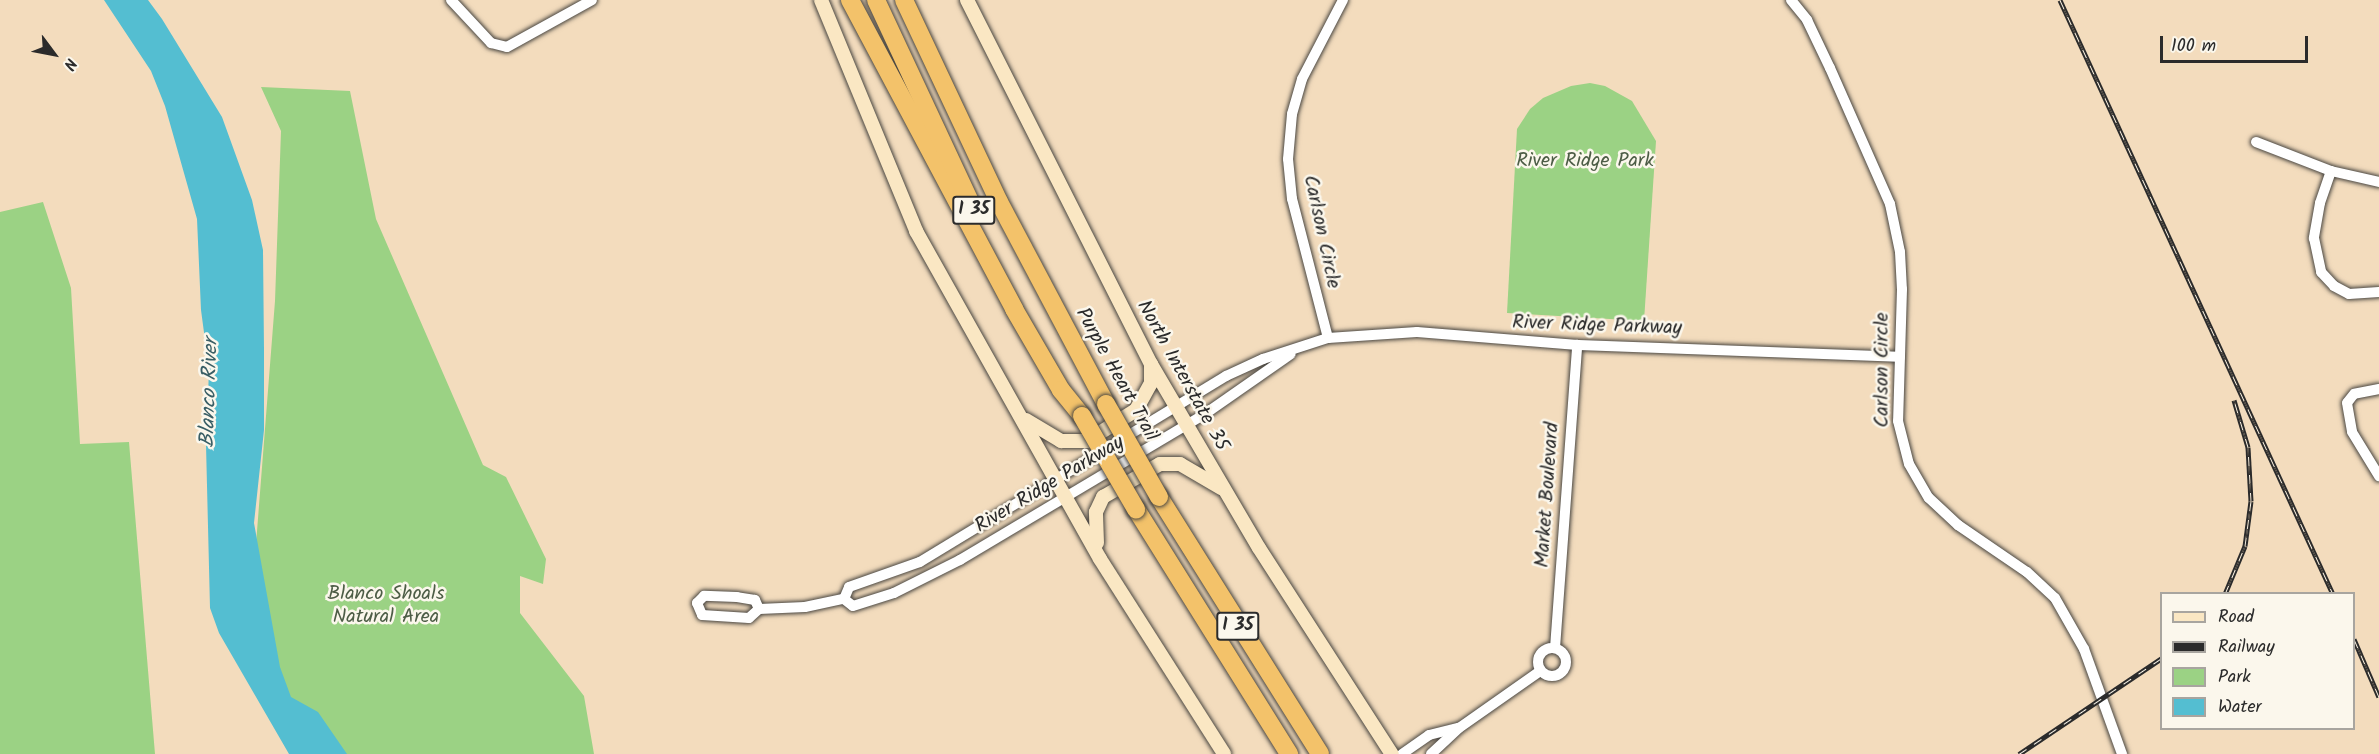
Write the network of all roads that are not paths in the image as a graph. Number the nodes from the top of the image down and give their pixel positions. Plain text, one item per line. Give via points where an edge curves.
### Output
1 (451, 0) edge
2 (592, 0) edge
3 (821, 0) edge
4 (850, 0) edge
5 (876, 0) edge
6 (904, 0) edge
7 (967, 0) edge
8 (1343, 0) edge
9 (1791, 0) edge
10 (2256, 142) dead end
11 (2331, 171) junction
12 (2379, 182) edge
13 (2379, 291) edge
14 (1328, 338) junction
15 (1577, 345) junction
16 (1296, 350) junction
17 (1900, 357) junction
18 (1151, 364) junction
19 (2379, 389) edge
20 (1177, 407) junction
21 (1082, 416) junction
22 (1022, 417) junction
23 (1186, 424) junction
24 (2379, 476) edge
25 (1057, 480) junction
26 (1225, 491) junction
27 (1066, 497) junction
28 (1100, 559) junction
29 (844, 599) junction
30 (759, 609) junction
31 (1555, 648) junction
32 (1540, 671) junction
33 (1459, 728) junction
34 (1224, 754) edge
35 (1289, 754) edge
36 (1320, 754) edge
37 (1392, 754) edge
38 (1402, 754) edge
39 (1431, 754) edge
40 (2122, 754) edge

1 - 2 street via 498,46 513,45
3 - 22 main road via 915,231
4 - 21 highway via 1014,309 1061,390
5 - 21 highway, I 35 via 962,186
6 - 36 highway, Purple Heart Trail / I 35, bridge via 999,202 1106,404 1159,497
7 - 18 main road, North Interstate 35
8 - 14 street, Carlson Circle via 1302,79 1292,114 1288,159 1292,199
9 - 17 street, Carlson Circle via 1807,20 1890,204 1900,252
10 - 11 street
11 - 12 street
11 - 13 street via 2314,238 2321,272 2349,294
14 - 15 street, River Ridge Parkway via 1417,332
14 - 16 street, River Ridge Parkway
15 - 17 street, River Ridge Parkway
15 - 31 street, Market Boulevard
16 - 20 street, River Ridge Parkway via 1263,359
16 - 23 street, River Ridge Parkway
17 - 40 street, Carlson Circle via 1898,421 1909,464 1929,498 1958,525 2027,572 2055,598 2084,648
18 - 20 main road, North Interstate 35
18 - 22 main road via 1151,383 1136,410 1088,441 1075,443 1050,437
19 - 24 street via 2354,394 2347,403 2352,432
20 - 23 main road, North Interstate 35
20 - 25 street, River Ridge Parkway
21 - 35 highway, I 35, bridge
22 - 25 main road
23 - 26 main road, North Interstate 35
23 - 27 street, River Ridge Parkway
25 - 27 main road
25 - 29 street, River Ridge Parkway via 920,562 849,587
26 - 28 main road via 1180,464 1160,464 1103,497 1094,528
26 - 37 main road, North Interstate 35
27 - 28 main road
27 - 29 street, River Ridge Parkway via 910,587 853,606
28 - 34 main road
29 - 30 street, River Ridge Parkway via 805,607
30 - 30 street, River Ridge Parkway via 755,600 737,597 704,596 697,603 702,615 749,618
31 - 32 street, Market Boulevard via 1540,654
31 - 32 street, Market Boulevard via 1565,656 1565,669 1551,677
32 - 33 street, Market Boulevard
33 - 38 street, Market Boulevard via 1429,735
33 - 39 street, Market Boulevard

